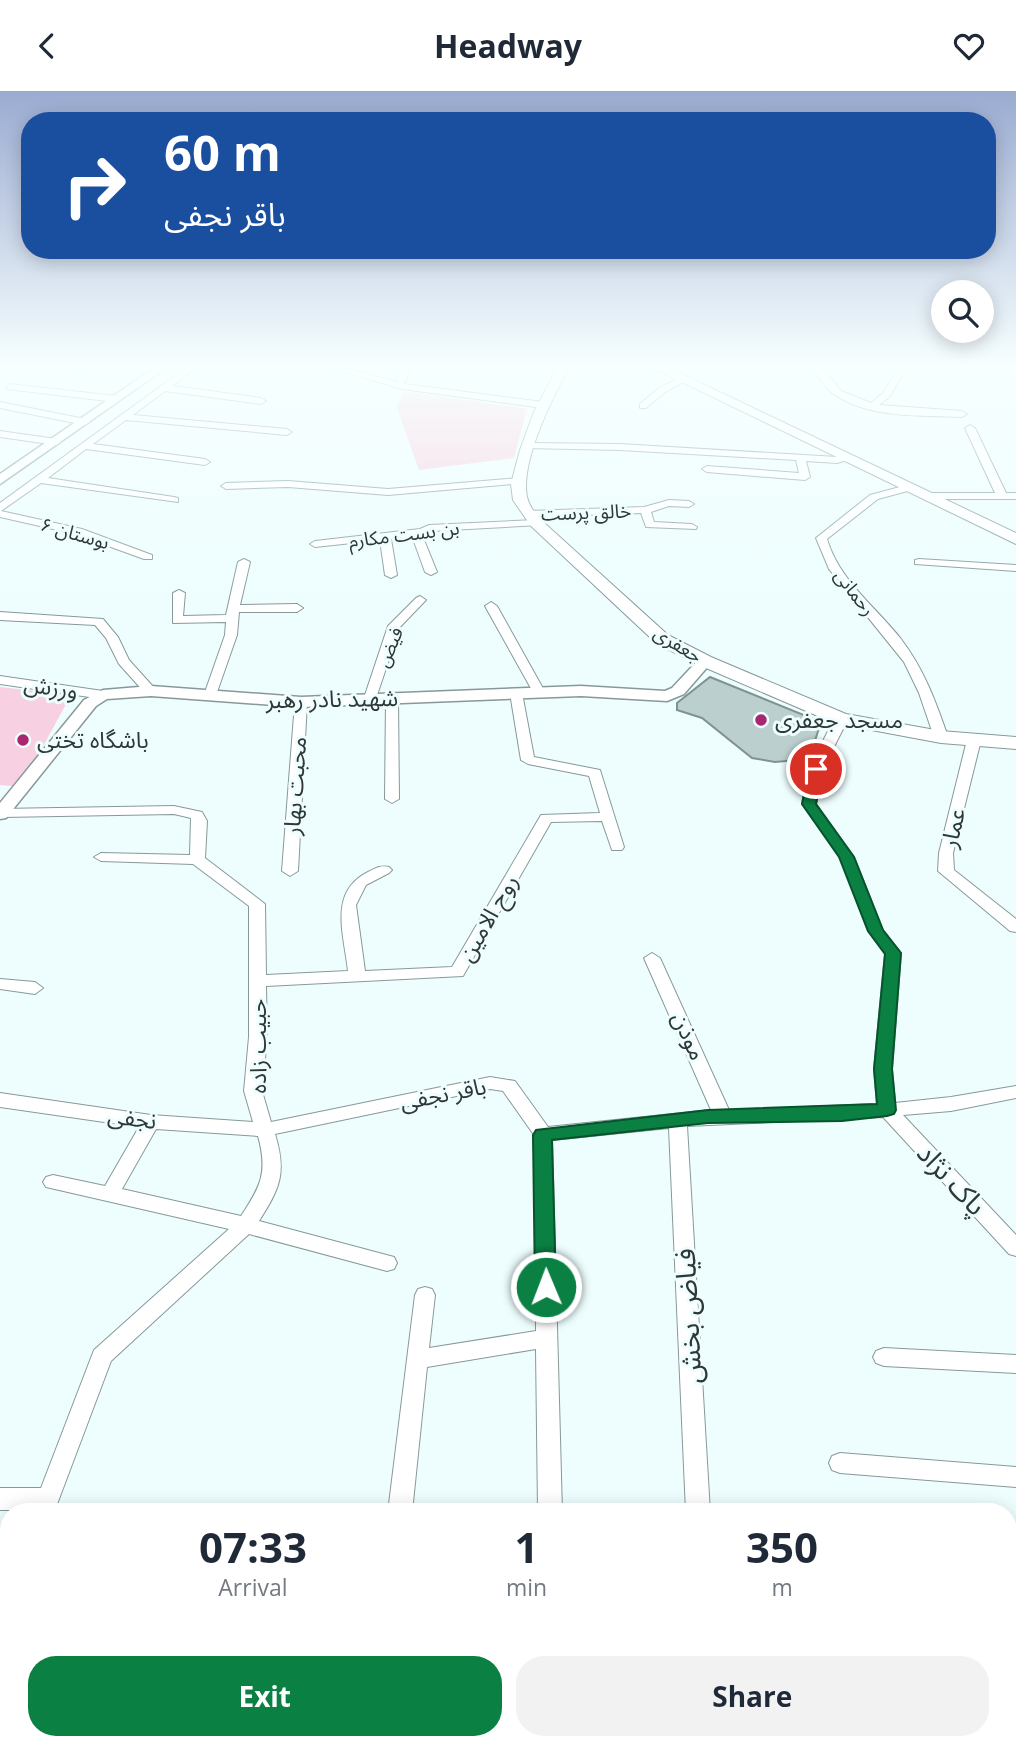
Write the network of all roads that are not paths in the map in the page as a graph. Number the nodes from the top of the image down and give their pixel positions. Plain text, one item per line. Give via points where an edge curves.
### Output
1 (51, 445) edge
2 (822, 445) edge
3 (978, 445) edge
4 (83, 446) joint
5 (529, 446) joint
6 (800, 458) junction
7 (849, 458) junction
8 (205, 462) dead end
9 (707, 469) dead end
10 (0, 479) edge
11 (38, 479) junction
12 (519, 481) junction
13 (226, 486) dead end
14 (911, 487) junction
15 (929, 496) junction
16 (1002, 496) junction
17 (1016, 496) edge
18 (174, 500) dead end
19 (689, 504) dead end
20 (0, 508) edge
21 (645, 510) junction
22 (0, 514) edge
23 (532, 519) junction
24 (692, 527) dead end
25 (416, 533) junction
26 (385, 537) junction
27 (1016, 539) edge
28 (315, 544) dead end
29 (148, 557) dead end
30 (244, 562) dead end
31 (919, 562) dead end
32 (1016, 568) edge
33 (431, 572) dead end
34 (391, 575) dead end
35 (179, 593) dead end
36 (420, 600) dead end
37 (491, 606) dead end
38 (297, 608) dead end
39 (233, 614) junction
40 (0, 616) edge
41 (705, 661) junction
42 (0, 680) edge
43 (151, 691) junction
44 (539, 692) junction
45 (516, 693) junction
46 (103, 695) junction
47 (210, 695) junction
48 (391, 699) junction
49 (369, 701) junction
50 (301, 702) junction
51 (841, 719) junction
52 (941, 737) junction
53 (974, 740) junction
54 (1016, 743) edge
55 (392, 799) dead end
56 (1, 813) edge
57 (607, 817) junction
58 (617, 847) dead end
59 (101, 857) dead end
60 (197, 860) junction
61 (384, 870) dead end
62 (290, 871) dead end
63 (1016, 927) edge
64 (652, 958) dead end
65 (357, 976) junction
66 (258, 981) junction
67 (0, 984) edge
68 (35, 988) dead end
69 (1016, 1093) edge
70 (0, 1100) edge
71 (887, 1110) junction
72 (722, 1116) junction
73 (678, 1120) junction
74 (151, 1122) junction
75 (264, 1130) junction
76 (543, 1135) junction
77 (54, 1182) dead end
78 (109, 1195) junction
79 (246, 1225) junction
80 (1016, 1248) edge
81 (387, 1263) dead end
82 (425, 1295) dead end
83 (547, 1338) junction
84 (884, 1357) dead end
85 (418, 1359) junction
86 (1016, 1364) edge
87 (840, 1463) dead end
88 (1016, 1478) edge
89 (0, 1499) edge
90 (401, 1503) edge
91 (550, 1503) edge
92 (698, 1503) edge

1 - 10 street
2 - 7 main road
3 - 16 street
4 - 8 street
4 - 11 street
5 - 6 street
5 - 12 main road
6 - 7 street
6 - 9 street via 804,477
7 - 14 main road
11 - 18 street
11 - 20 street
12 - 13 street via 388,492 288,484
12 - 23 main road via 519,497
14 - 15 main road
14 - 52 street, رحمانی via 874,497 821,538 822,549 903,650 923,685
15 - 16 street
15 - 27 main road
16 - 17 street
19 - 21 street, خالق پرست via 669,503
21 - 23 street, خالق پرست
21 - 24 street via 650,525
22 - 29 street, بوستان ۶ via 78,531
23 - 25 street, بن بست مکارم
23 - 41 main road, جعفری via 662,639
25 - 26 street, بن بست مکارم
25 - 33 street
26 - 28 street, بن بست مکارم
26 - 34 street
30 - 39 street
31 - 32 street
35 - 39 street via 177,620
36 - 49 street, فیض via 394,626
37 - 44 street
38 - 39 street
39 - 47 street via 231,635
40 - 43 street via 99,622 123,661
41 - 44 street, شهید نادر رهبر via 667,697
41 - 51 main road, جعفری
42 - 46 street, ورزش
43 - 46 street, شهید نادر رهبر
43 - 47 street, شهید نادر رهبر
44 - 45 street, شهید نادر رهبر
45 - 48 street, شهید نادر رهبر
45 - 57 street via 528,761 595,773
46 - 56 street via 90,703
47 - 50 street, شهید نادر رهبر
48 - 49 street, شهید نادر رهبر
48 - 55 street
49 - 50 street, شهید نادر رهبر
50 - 62 street, محبت بهار
51 - 52 main road, جعفری
51 - 71 street via 816,769 809,804 847,857 876,931 893,953 883,1069
52 - 53 main road, جعفری
53 - 54 main road, جعفری
53 - 63 street, عمار via 946,853 946,871
56 - 60 street via 174,810 197,815
57 - 58 street
57 - 65 street, روح الامین via 546,818 457,972
59 - 60 street
60 - 66 street, حبیب زاده via 257,904
61 - 65 street via 360,882 348,905
64 - 72 street, موذن
65 - 66 street, روح الامین
66 - 75 street, حبیب زاده via 253,1091
67 - 68 street
69 - 71 street
70 - 74 street, نجفی
71 - 72 street
71 - 80 street, پاک نژاد
72 - 73 street
73 - 76 street
73 - 92 street, فیاض بخش
74 - 75 street, نجفی
74 - 78 street
75 - 76 street, باقر نجفی via 490,1083 509,1086
75 - 79 street, حبیب زاده via 274,1160 267,1193
76 - 83 street
77 - 78 street
78 - 79 street
79 - 81 street
79 - 89 street, حبیب زاده via 102,1356 48,1499
82 - 85 street
83 - 85 street
83 - 91 street
84 - 86 street
85 - 90 street
87 - 88 street

